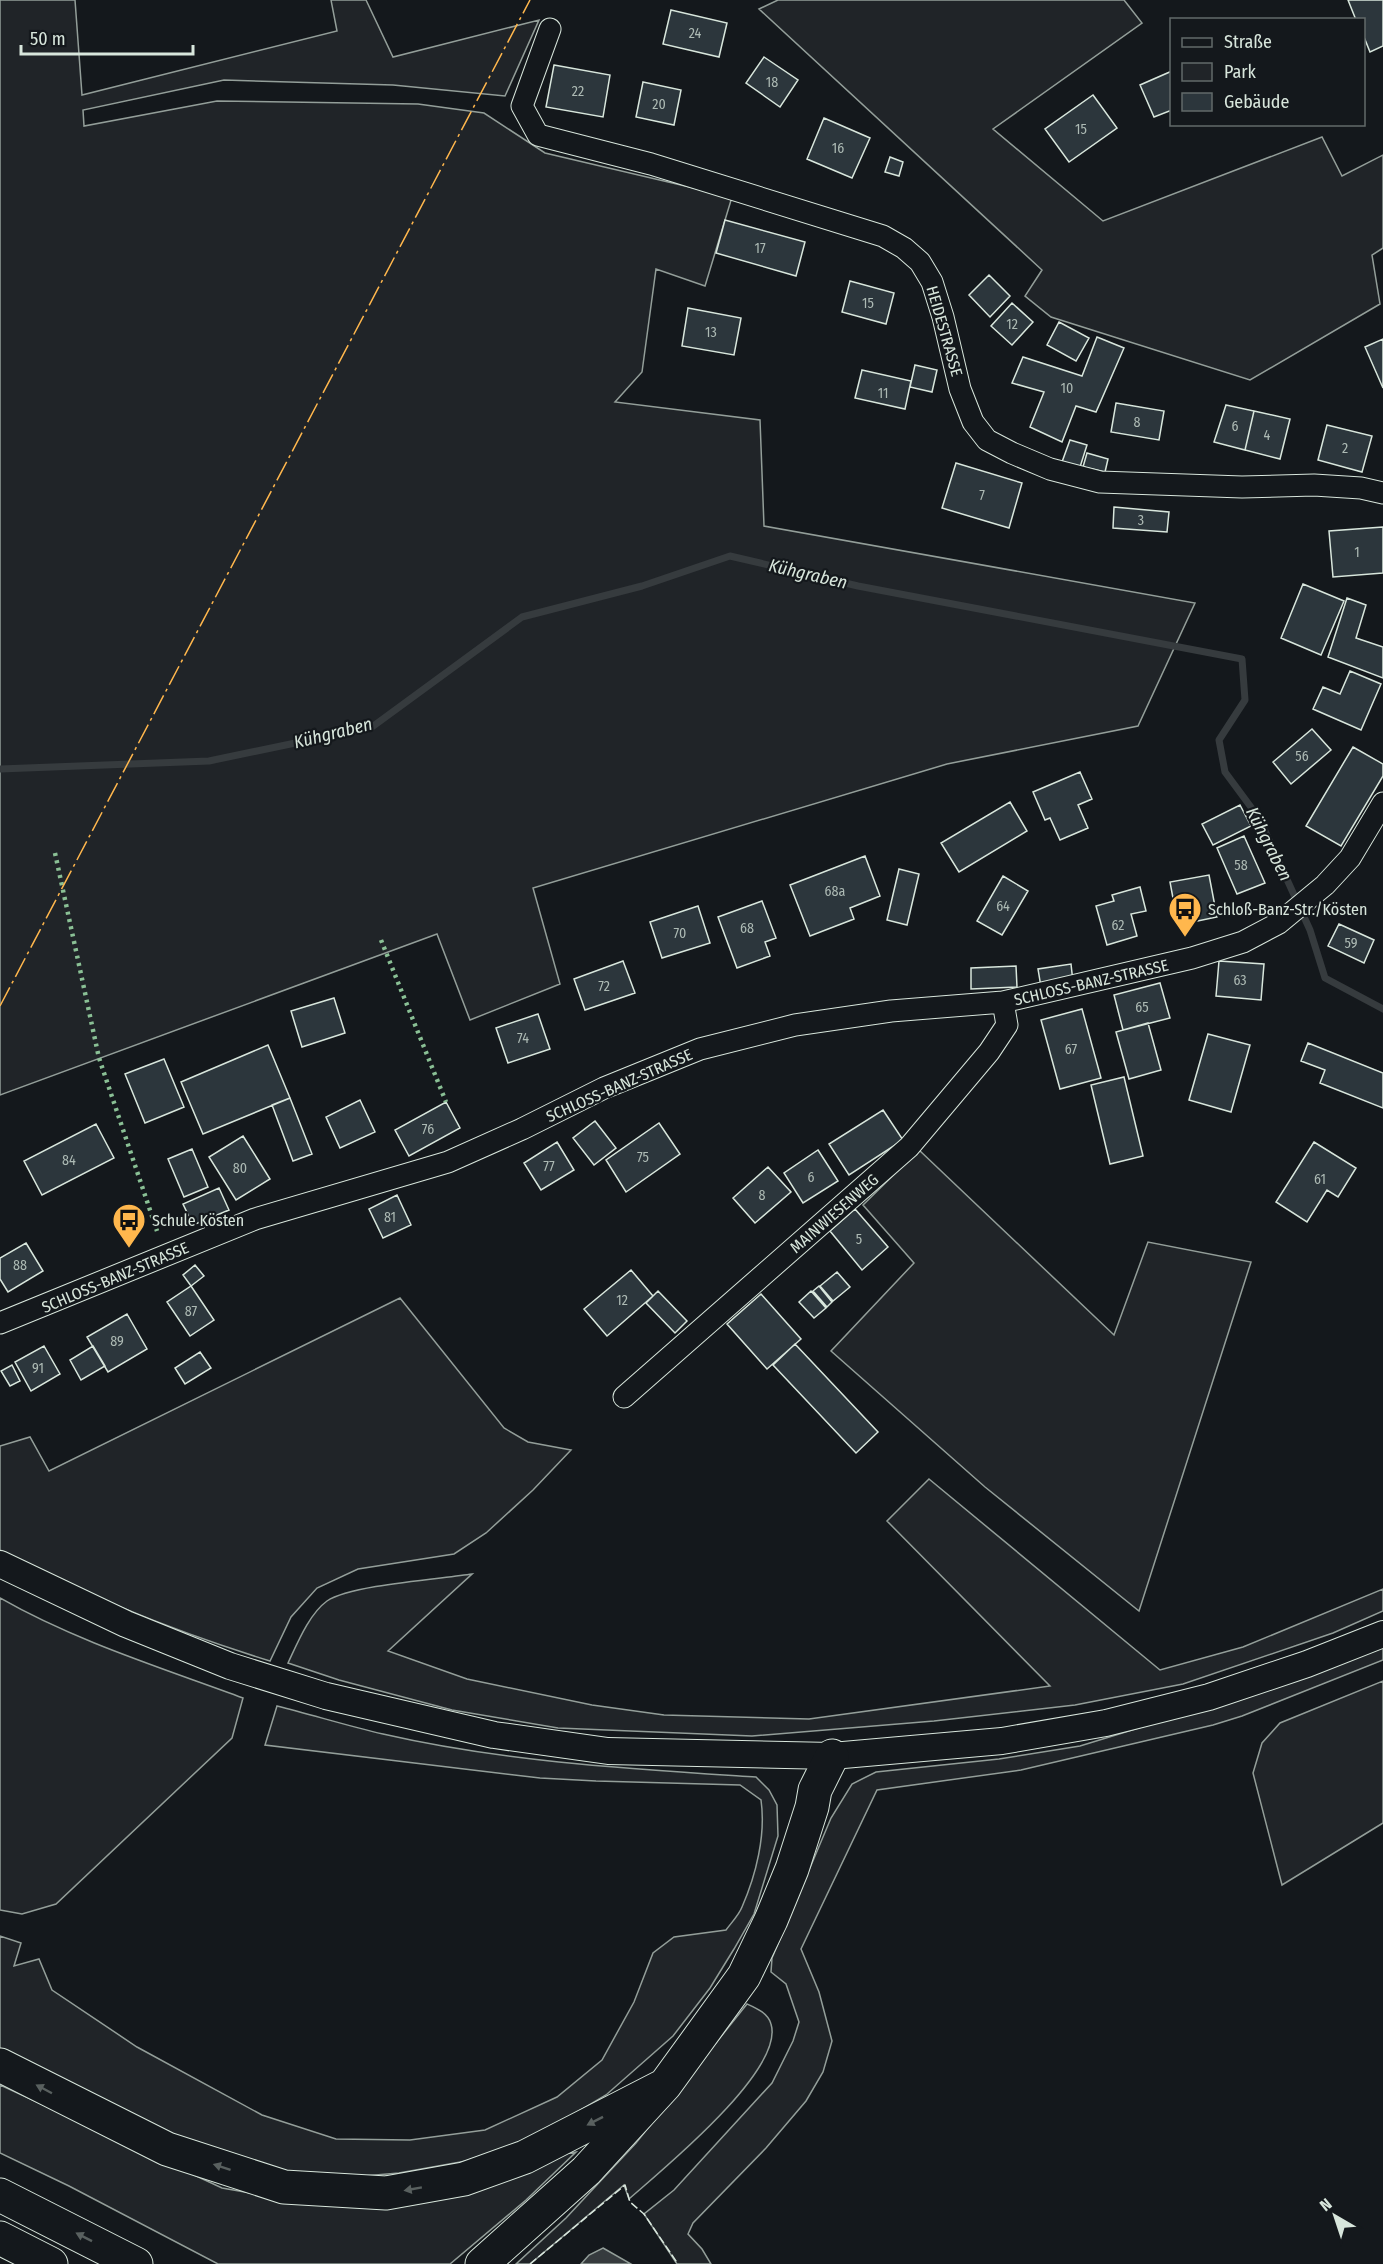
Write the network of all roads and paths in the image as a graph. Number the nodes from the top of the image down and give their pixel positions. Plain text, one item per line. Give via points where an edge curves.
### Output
1 (550, 29) dead end
2 (1383, 494) edge
3 (1383, 803) edge
4 (1003, 1002) junction
5 (0, 1323) edge
6 (624, 1397) dead end
7 (0, 1564) edge
8 (1383, 1634) edge
9 (832, 1756) junction
10 (0, 2065) edge
11 (665, 2085) junction
12 (0, 2195) edge
13 (0, 2238) edge
14 (51, 2264) edge
15 (136, 2264) edge
16 (482, 2264) edge

1 - 2 street, HEIDESTRASSE via 522,106 538,135 662,167 884,236 904,248 920,262 932,282 960,389 973,422 987,440 1050,469 1100,482 1242,487 1314,485 1361,488
3 - 4 street, SCHLOSS-BANZ-STRASSE via 1350,858 1325,885 1279,922 1243,942 1192,958
4 - 5 street, SCHLOSS-BANZ-STRASSE via 891,1011 795,1025 699,1050 604,1088 448,1162 255,1219
4 - 6 street, MAINWIESENWEG via 1007,1025 909,1148
7 - 9 street via 126,1624 230,1666 326,1696 494,1735 608,1751
8 - 9 street via 1209,1696 1106,1723 1002,1741
9 - 11 highway via 815,1790 792,1869 748,1970
11 -> 10 highway via 525,2157 464,2179 386,2193 284,2187 167,2149
11 - 16 highway via 586,2171
15 -> 12 highway
13 - 14 highway

